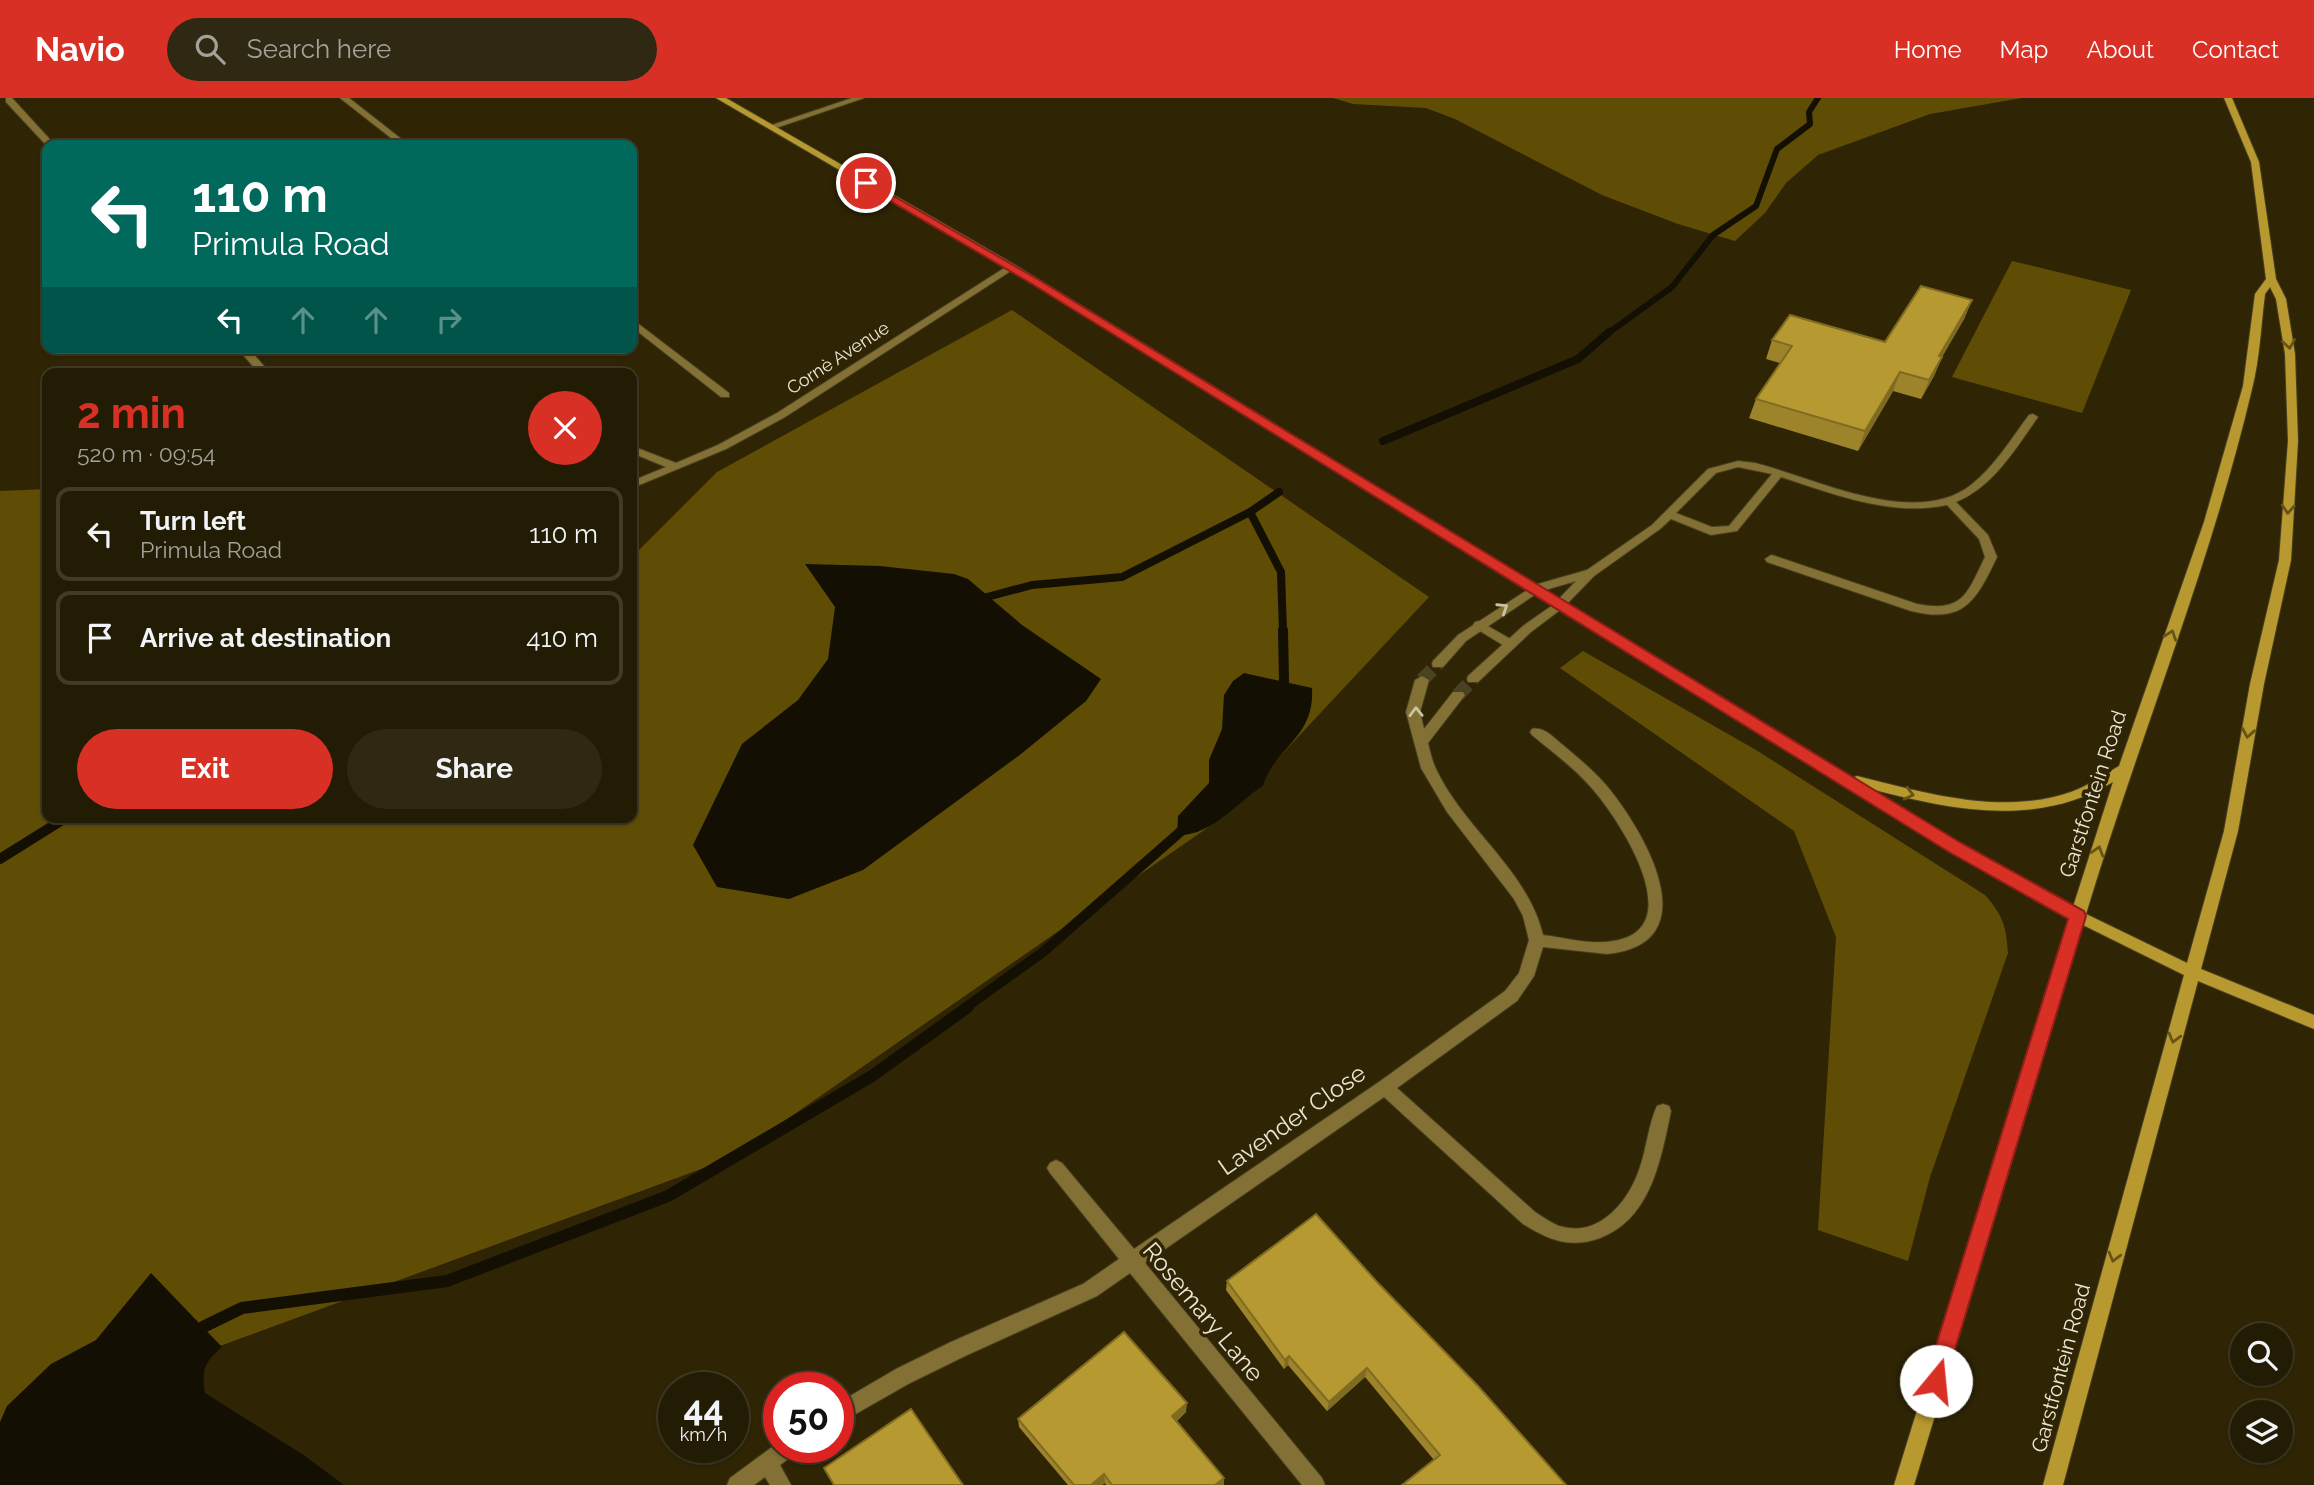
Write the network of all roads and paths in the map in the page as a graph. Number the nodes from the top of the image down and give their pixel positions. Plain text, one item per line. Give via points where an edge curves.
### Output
1 (20, 98) edge
2 (344, 98) edge
3 (721, 98) edge
4 (860, 98) edge
5 (2228, 98) edge
6 (5, 101) edge
7 (770, 127) junction
8 (46, 140) edge
9 (399, 140) edge
10 (1012, 267) junction
11 (2271, 279) junction
12 (637, 327) edge
13 (248, 354) edge
14 (260, 368) edge
15 (725, 395) dead end
16 (2033, 417) dead end
17 (637, 451) edge
18 (677, 467) junction
19 (1779, 472) junction
20 (637, 483) edge
21 (1949, 501) junction
22 (1671, 514) junction
23 (1771, 559) dead end
24 (1590, 573) junction
25 (1535, 589) junction
26 (1560, 604) junction
27 (1479, 625) junction
28 (1510, 644) junction
29 (1438, 664) tunnel mouth
30 (1473, 679) tunnel mouth
31 (1422, 680) tunnel mouth
32 (1458, 695) tunnel mouth
33 (1537, 732) dead end
34 (1420, 744) junction
35 (2125, 769) junction
36 (1843, 777) junction
37 (2077, 916) junction
38 (1537, 940) junction
39 (2192, 972) junction
40 (2314, 1022) edge
41 (1385, 1087) junction
42 (1663, 1111) dead end
43 (1056, 1168) dead end
44 (1132, 1264) junction
45 (854, 1405) edge
46 (764, 1463) edge
47 (768, 1463) edge
48 (737, 1485) edge
49 (781, 1485) edge
50 (1315, 1485) edge
51 (1904, 1485) edge
52 (2053, 1485) edge

1 - 6 street
2 - 9 street
3 - 7 main road
4 - 7 street
5 - 11 main road, Garstfontein Road via 2255,162
6 - 8 street
7 - 10 main road
10 - 18 street, Cornè Avenue via 780,415
10 - 25 main road
35 -> 11 main road, Garstfontein Road via 2210,522 2248,386 2260,294
11 -> 39 main road, Garstfontein Road via 2281,299 2290,354 2293,441 2285,560 2231,831
12 - 15 street
13 - 14 street
16 - 21 street via 1982,481
17 - 18 street
18 - 20 street, Cornè Avenue
19 - 21 street via 1879,502 1904,506
19 - 22 street via 1738,464 1712,471
19 - 22 street via 1733,529 1711,531
21 - 23 street via 1984,538 1991,557 1962,607 1952,612 1915,608
22 - 24 street
24 - 25 street
24 - 26 street
25 - 26 main road
27 -> 25 street
26 - 28 street
26 - 36 main road
27 - 28 street
27 - 29 street
28 - 30 street
34 -> 31 street via 1413,712
32 - 34 street
33 - 38 street via 1595,781 1622,814 1656,891 1650,930 1636,941 1617,948
34 - 38 street via 1438,788 1520,895
36 -> 35 main road via 1938,801 2036,806 2071,798
37 -> 35 main road, Garstfontein Road
36 - 37 main road via 1955,848
37 - 39 main road
37 - 51 main road, Garstfontein Road
38 - 41 street, Lavender Close via 1526,976 1511,996
39 - 40 main road
39 -> 52 main road, Garstfontein Road
41 - 42 street via 1530,1218 1555,1232 1576,1236 1599,1232 1622,1216 1637,1196 1651,1163
41 - 44 street, Lavender Close
43 - 44 street, Rosemary Lane
44 - 45 street, Lavender Close via 1090,1290 958,1349
44 - 50 street, Rosemary Lane
46 - 48 street
47 - 49 street

